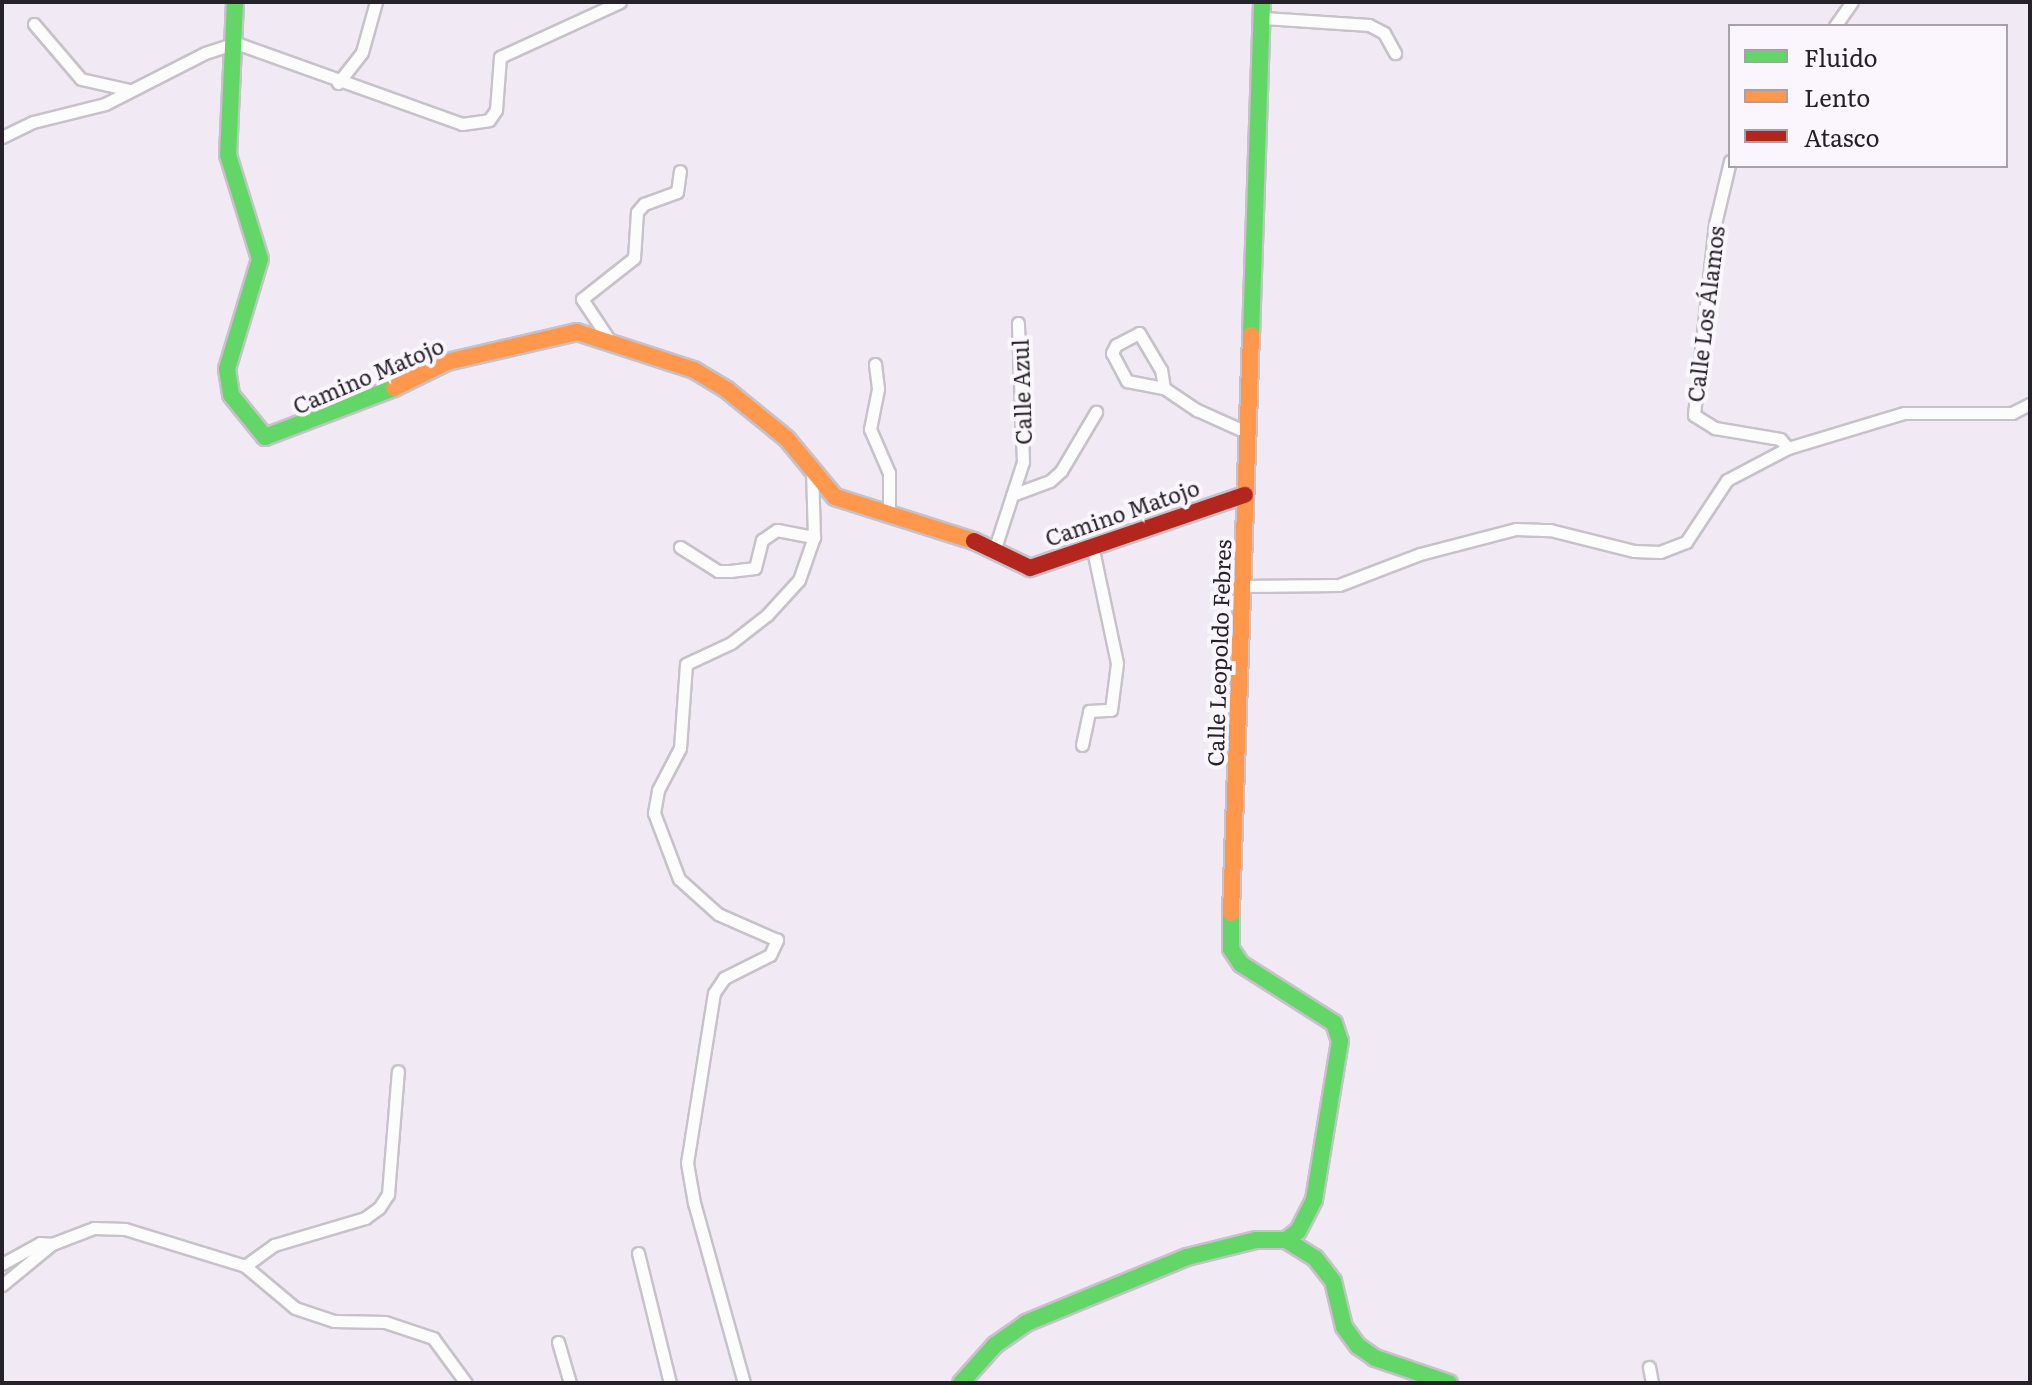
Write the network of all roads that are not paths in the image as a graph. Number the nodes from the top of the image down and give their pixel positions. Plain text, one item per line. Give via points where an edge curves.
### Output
1 (235, 2) edge
2 (376, 2) edge
3 (620, 2) edge
4 (1852, 2) edge
5 (1263, 10) edge
6 (34, 24) dead end
7 (1836, 24) edge
8 (236, 43) junction
9 (1395, 53) dead end
10 (338, 83) junction
11 (131, 91) junction
12 (2, 137) edge
13 (1728, 168) edge
14 (680, 171) dead end
15 (1018, 323) dead end
16 (608, 338) junction
17 (875, 364) dead end
18 (1164, 388) junction
19 (2030, 404) edge
20 (1096, 412) dead end
21 (1246, 432) junction
22 (1788, 448) junction
23 (813, 467) junction
24 (1012, 495) junction
25 (1245, 495) junction
26 (889, 512) junction
27 (814, 537) junction
28 (1092, 545) junction
29 (680, 547) dead end
30 (994, 551) junction
31 (1243, 586) junction
32 (1082, 745) dead end
33 (398, 1071) dead end
34 (1286, 1240) junction
35 (52, 1244) junction
36 (638, 1253) dead end
37 (2, 1264) edge
38 (245, 1266) junction
39 (2, 1285) edge
40 (558, 1342) dead end
41 (1649, 1367) dead end
42 (466, 1383) edge
43 (570, 1383) edge
44 (670, 1383) edge
45 (744, 1383) edge
46 (961, 1383) edge
47 (1449, 1383) edge
48 (1652, 1383) edge

1 - 8 street, Camino Matojo
2 - 10 street via 362,52
3 - 10 street via 500,57 496,110 489,120 462,124 384,92
4 - 7 street
5 - 9 street via 1369,25 1384,33
5 - 21 street, Calle Leopoldo Febres
6 - 11 street via 81,79
8 - 10 street
8 - 11 street
8 - 16 street, Camino Matojo via 228,155 260,259 227,369 231,395 265,437 361,405 447,362 577,332
11 - 12 street
13 - 22 street, Calle Los Álamos via 1715,224 1694,415 1715,428 1780,439
14 - 16 street via 677,192 644,204 637,212 634,258 582,299
15 - 24 street, Calle Azul via 1023,462
16 - 23 street, Camino Matojo via 694,370 727,390
17 - 26 street via 878,389 870,429 889,473
18 - 18 street via 1161,370 1139,333 1116,345 1112,353 1127,381
18 - 21 street
19 - 22 street via 2012,413 1904,413
20 - 24 street via 1061,471 1050,481
21 - 25 street, Calle Leopoldo Febres
22 - 31 street via 1727,480 1686,542 1660,552 1550,530 1516,529 1420,554 1339,585
23 - 26 street, Camino Matojo via 835,497
23 - 27 street
24 - 30 street, Calle Azul
25 - 28 street, Camino Matojo
25 - 31 street, Calle Leopoldo Febres
26 - 30 street, Camino Matojo
27 - 29 street via 777,530 762,540 755,568 730,571 718,571
27 - 45 street via 799,580 767,615 731,643 686,664 680,748 658,790 654,813 679,879 718,914 777,940 770,955 724,978 714,993 687,1163
28 - 30 street, Camino Matojo via 1030,568
28 - 32 street via 1117,663 1111,710 1089,711
31 - 34 street, Calle Leopoldo Febres via 1231,949 1250,974 1334,1023 1340,1041 1314,1200 1298,1231
33 - 38 street via 388,1194 379,1208 365,1218 274,1245
34 - 46 street via 1242,1241 1187,1257 1026,1323 995,1345
34 - 47 street via 1315,1258 1333,1281 1344,1327 1358,1346 1375,1358
35 - 37 street via 40,1243
35 - 38 street via 94,1228 125,1229
35 - 39 street
36 - 44 street
38 - 42 street via 295,1308 334,1321 385,1322 433,1338
40 - 43 street
41 - 48 street

